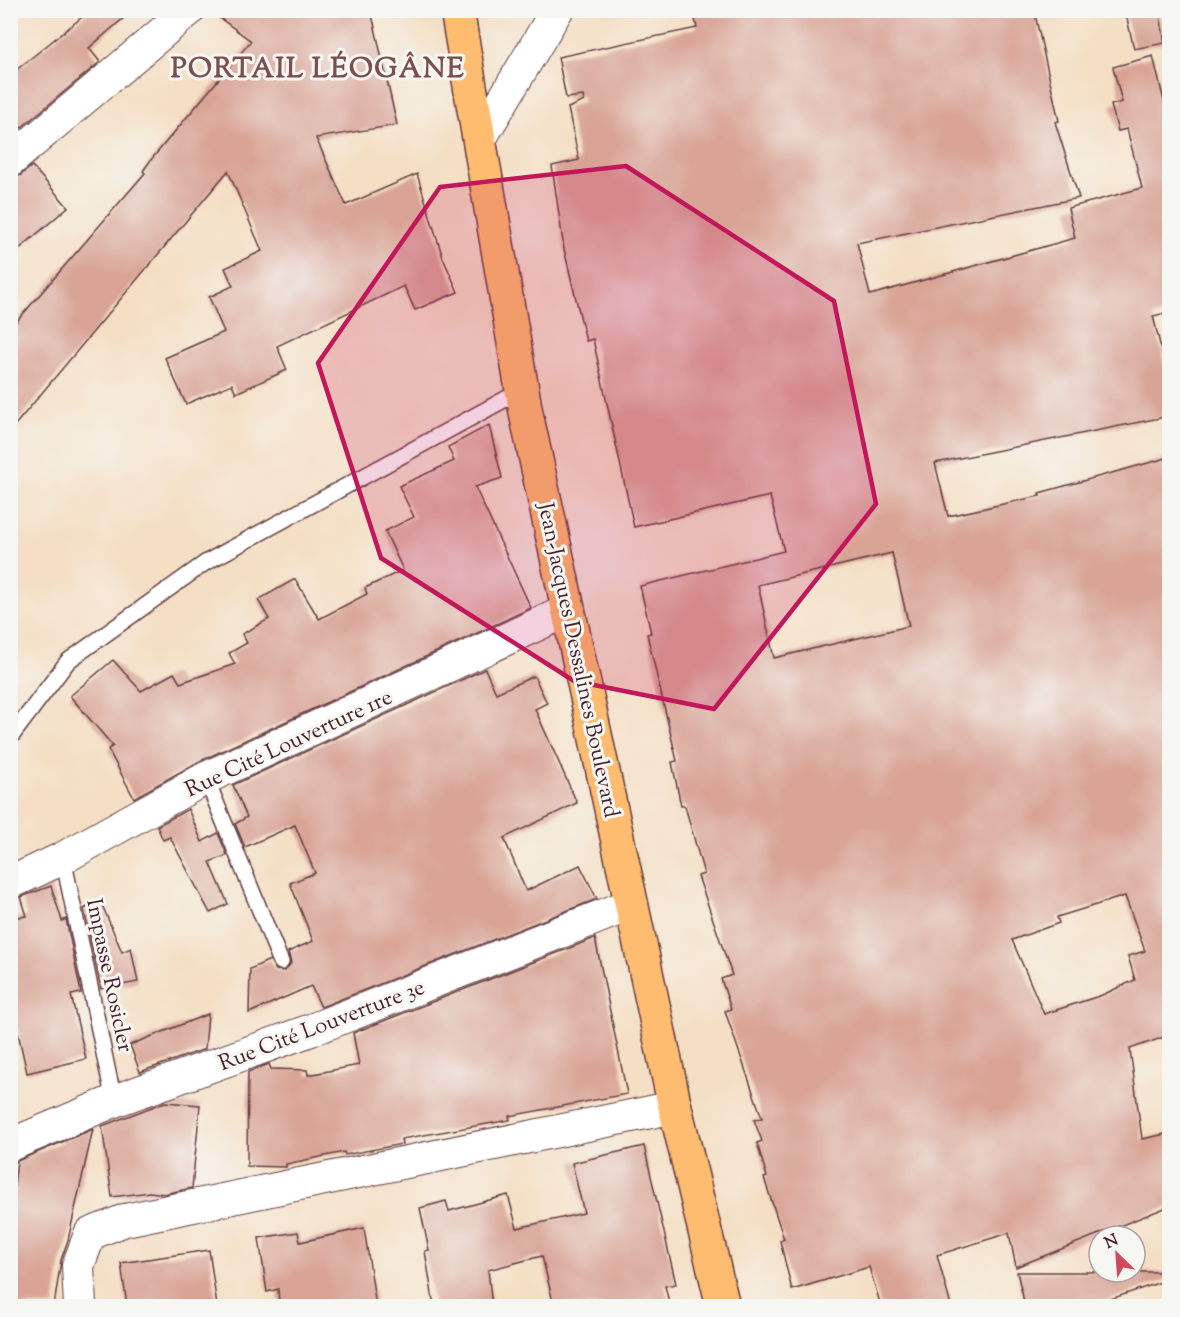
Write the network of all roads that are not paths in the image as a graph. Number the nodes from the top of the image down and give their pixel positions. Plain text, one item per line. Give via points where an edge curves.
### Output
1 (189, 10) edge
2 (457, 10) edge
3 (557, 10) edge
4 (480, 140) junction
5 (10, 161) edge
6 (522, 390) junction
7 (569, 610) junction
8 (10, 738) edge
9 (206, 778) junction
10 (63, 858) junction
11 (10, 882) edge
12 (632, 904) junction
13 (280, 962) dead end
14 (114, 1101) junction
15 (675, 1107) junction
16 (10, 1145) edge
17 (80, 1306) edge
18 (723, 1306) edge

1 - 5 street
2 - 4 main road, Jean-Jacques Dessalines Boulevard
3 - 4 street
4 - 6 main road, Jean-Jacques Dessalines Boulevard
6 - 7 main road, Jean-Jacques Dessalines Boulevard
6 - 8 lane via 205,563 68,661
7 - 9 street, Rue Cité Louverture 1re
7 - 12 main road, Jean-Jacques Dessalines Boulevard
9 - 10 street, Rue Cité Louverture 1re
9 - 13 lane
10 - 11 street, Rue Cité Louverture 1re
10 - 14 lane, Impasse Rosicler
12 - 14 street, Rue Cité Louverture 3e via 311,1030
12 - 15 main road, Jean-Jacques Dessalines Boulevard
14 - 16 street, Rue Cité Louverture 3e
15 - 17 street via 125,1220 90,1234 78,1266
15 - 18 main road, Jean-Jacques Dessalines Boulevard

